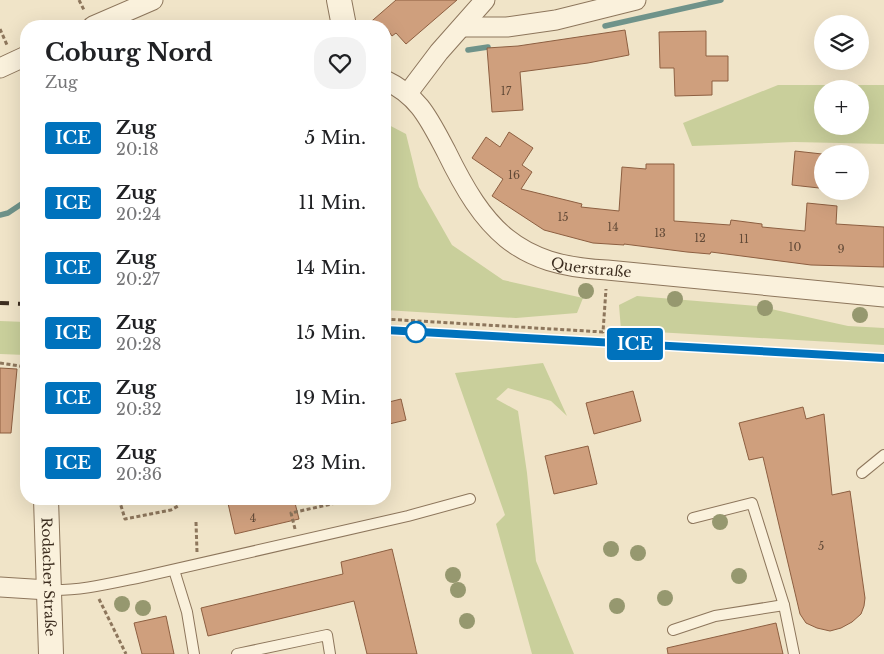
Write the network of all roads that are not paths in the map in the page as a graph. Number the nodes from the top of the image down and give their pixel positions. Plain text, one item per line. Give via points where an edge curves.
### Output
1 (153, 0) edge
2 (339, 0) edge
3 (485, 0) edge
4 (636, 0) edge
5 (89, 18) edge
6 (343, 20) edge
7 (462, 26) junction
8 (18, 54) edge
9 (0, 68) edge
10 (391, 83) edge
11 (408, 93) junction
12 (884, 297) edge
13 (884, 455) edge
14 (862, 473) dead end
15 (470, 499) dead end
16 (46, 505) edge
17 (693, 518) dead end
18 (174, 570) junction
19 (0, 587) edge
20 (48, 590) junction
21 (784, 605) junction
22 (673, 630) dead end
23 (51, 654) edge
24 (194, 654) edge
25 (236, 654) edge
26 (330, 654) edge
27 (794, 654) edge

1 - 5 street
2 - 6 street
3 - 7 street
4 - 7 street via 556,20 507,26
7 - 11 street
8 - 9 street
10 - 11 street, Querstraße
11 - 12 street, Querstraße via 433,125 461,182 478,208 495,228 528,253 579,269
13 - 14 lane
15 - 18 lane
16 - 20 street, Rodacher Straße
17 - 21 lane via 752,503
18 - 20 lane via 94,587
18 - 24 lane via 187,612
19 - 20 street
20 - 23 street, Rodacher Straße
21 - 22 lane via 715,616
21 - 27 lane
25 - 26 lane via 327,635

